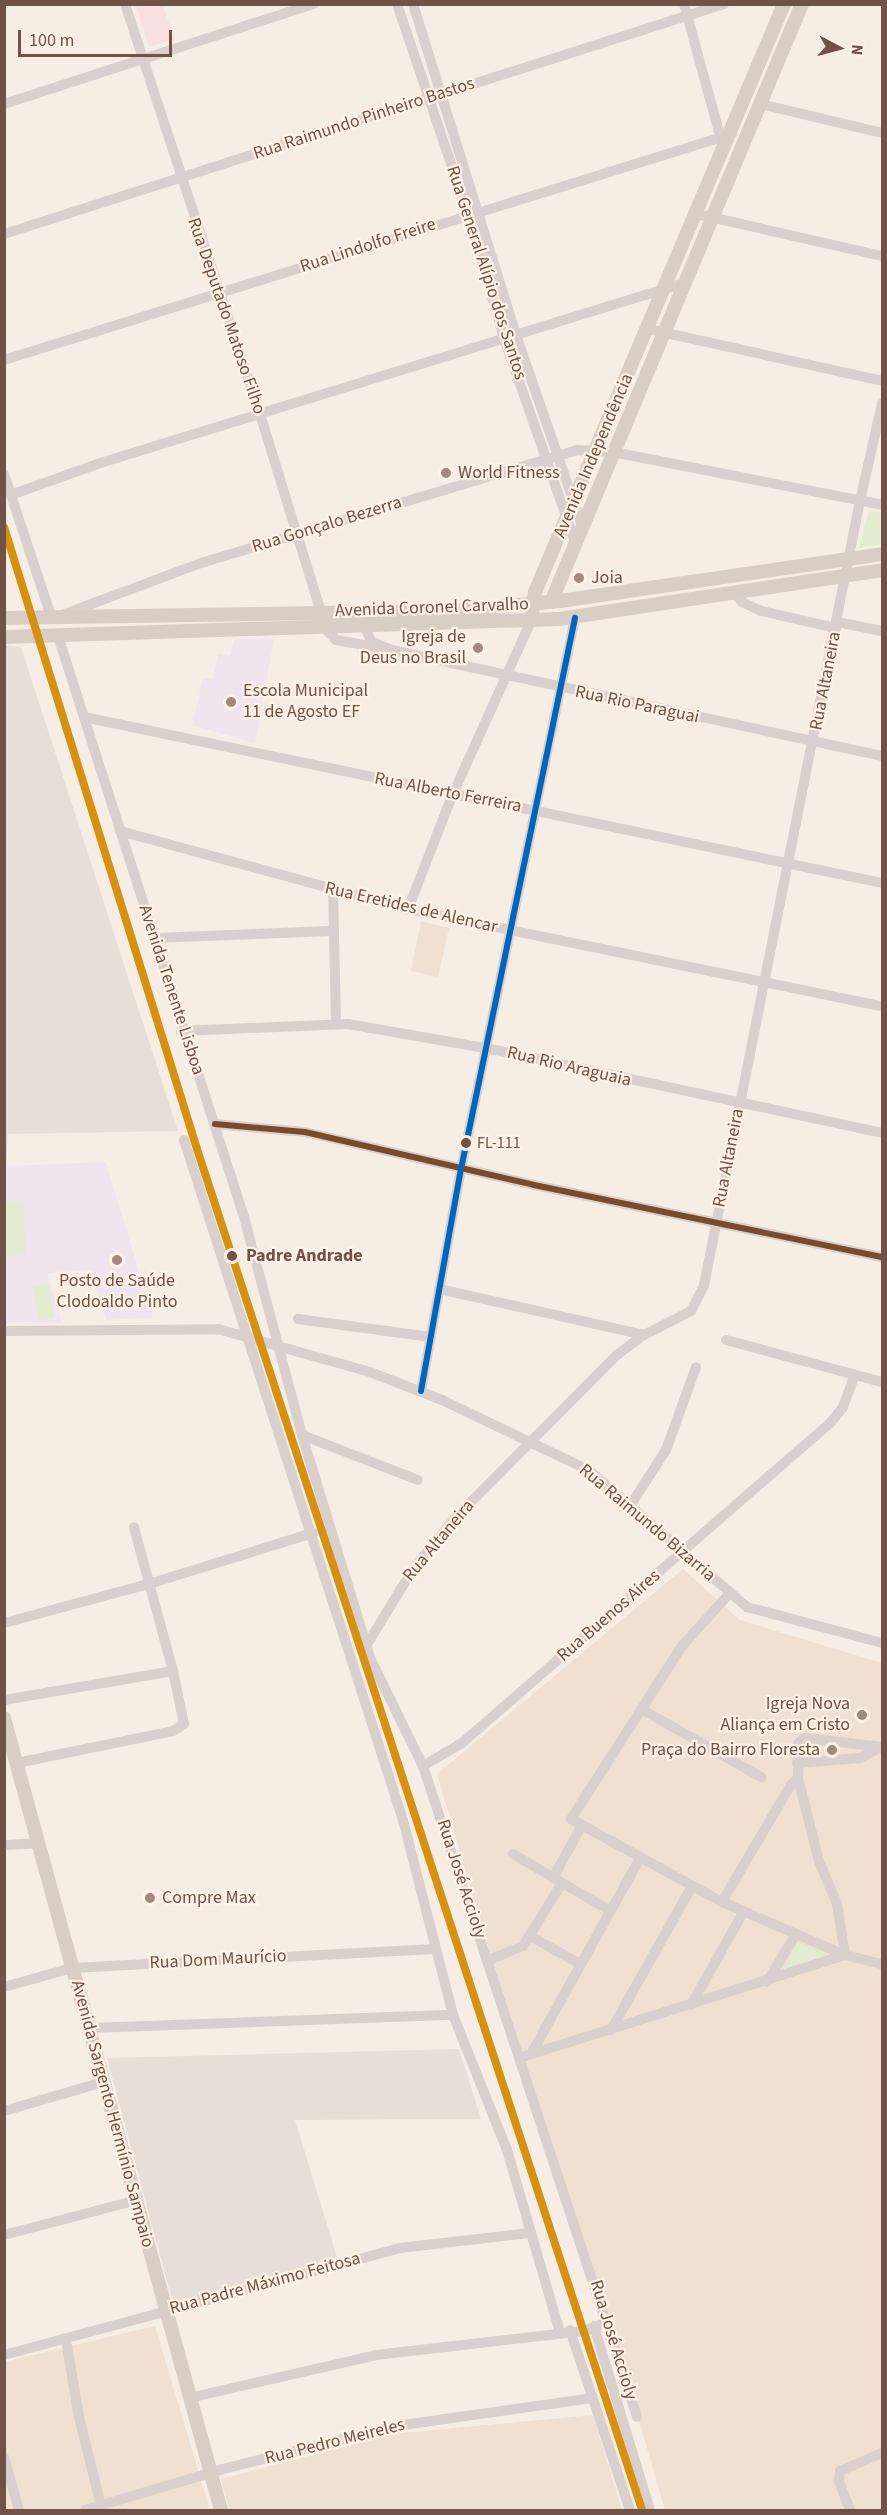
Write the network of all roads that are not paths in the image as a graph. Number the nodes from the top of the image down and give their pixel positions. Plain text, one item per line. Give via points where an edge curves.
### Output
1 (124, 4) edge
2 (314, 4) edge
3 (397, 4) edge
4 (413, 4) edge
5 (684, 4) edge
6 (724, 4) edge
7 (784, 4) edge
8 (802, 4) edge
9 (688, 17) junction
10 (142, 58) junction
11 (441, 94) junction
12 (429, 97) junction
13 (4, 104) edge
14 (761, 104) junction
15 (882, 133) edge
16 (726, 135) junction
17 (178, 177) junction
18 (473, 213) junction
19 (697, 214) junction
20 (713, 217) junction
21 (4, 234) edge
22 (882, 256) edge
23 (684, 283) junction
24 (665, 289) junction
25 (220, 293) junction
26 (648, 329) junction
27 (516, 335) junction
28 (662, 335) junction
29 (504, 338) junction
30 (4, 360) edge
31 (882, 381) edge
32 (882, 403) edge
33 (260, 414) junction
34 (596, 450) junction
35 (613, 452) junction
36 (553, 455) junction
37 (4, 474) edge
38 (11, 495) junction
39 (860, 501) junction
40 (574, 503) junction
41 (882, 505) edge
42 (568, 517) junction
43 (582, 526) junction
44 (298, 535) junction
45 (575, 542) junction
46 (882, 554) edge
47 (848, 560) junction
48 (882, 570) edge
49 (845, 576) junction
50 (735, 594) junction
51 (550, 602) junction
52 (533, 604) junction
53 (321, 612) junction
54 (56, 616) junction
55 (4, 618) edge
56 (575, 618) junction
57 (531, 621) junction
58 (837, 625) junction
59 (365, 627) junction
60 (326, 629) junction
61 (882, 631) edge
62 (58, 636) junction
63 (4, 637) edge
64 (392, 650) junction
65 (509, 676) junction
66 (561, 688) junction
67 (84, 717) junction
68 (813, 742) junction
69 (882, 756) edge
70 (452, 796) junction
71 (535, 810) junction
72 (120, 831) junction
73 (789, 866) junction
74 (882, 883) edge
75 (333, 890) junction
76 (408, 909) junction
77 (331, 931) junction
78 (511, 932) junction
79 (154, 938) junction
80 (764, 984) junction
81 (882, 1006) edge
82 (336, 1023) junction
83 (181, 1031) junction
84 (486, 1048) junction
85 (740, 1105) junction
86 (215, 1124) junction
87 (882, 1133) edge
88 (184, 1140) dead end
89 (461, 1169) junction
90 (716, 1221) junction
91 (882, 1257) edge
92 (439, 1289) junction
93 (298, 1319) dead end
94 (4, 1331) edge
95 (644, 1335) junction
96 (431, 1337) junction
97 (250, 1338) junction
98 (726, 1340) dead end
99 (277, 1345) junction
100 (696, 1367) dead end
101 (854, 1377) junction
102 (882, 1382) edge
103 (421, 1391) junction
104 (302, 1435) junction
105 (531, 1441) junction
106 (418, 1480) dead end
107 (630, 1506) junction
108 (134, 1527) dead end
109 (313, 1533) junction
110 (682, 1553) junction
111 (149, 1584) junction
112 (730, 1593) junction
113 (4, 1623) edge
114 (368, 1643) junction
115 (882, 1643) edge
116 (173, 1671) junction
117 (4, 1700) edge
118 (644, 1710) junction
119 (4, 1718) edge
120 (882, 1747) edge
121 (17, 1763) junction
122 (797, 1763) junction
123 (423, 1766) junction
124 (761, 1777) dead end
125 (798, 1778) junction
126 (582, 1825) junction
127 (39, 1844) junction
128 (4, 1845) edge
129 (513, 1854) dead end
130 (640, 1858) junction
131 (558, 1881) junction
132 (692, 1886) junction
133 (722, 1902) junction
134 (609, 1910) junction
135 (744, 1911) junction
136 (796, 1934) junction
137 (530, 1936) junction
138 (435, 1949) junction
139 (845, 1955) junction
140 (487, 1960) junction
141 (580, 1964) junction
142 (882, 1964) edge
143 (72, 1968) junction
144 (766, 1982) junction
145 (4, 1987) edge
146 (691, 2005) junction
147 (453, 2015) junction
148 (90, 2028) junction
149 (611, 2030) junction
150 (526, 2056) junction
151 (103, 2082) junction
152 (4, 2111) edge
153 (135, 2201) junction
154 (529, 2233) junction
155 (4, 2235) edge
156 (165, 2311) junction
157 (608, 2322) junction
158 (594, 2326) junction
159 (565, 2331) junction
160 (66, 2340) junction
161 (4, 2355) edge
162 (189, 2398) junction
163 (592, 2398) junction
164 (637, 2417) dead end
165 (882, 2453) edge
166 (4, 2457) edge
167 (210, 2474) junction
168 (101, 2506) junction
169 (19, 2511) edge
170 (85, 2511) edge
171 (221, 2511) edge
172 (630, 2511) edge
173 (650, 2511) edge
174 (849, 2511) edge

1 - 10 street, Rua Deputado Matoso Filho
2 - 10 street
3 - 12 street, Rua General Alípio dos Santos
4 - 11 street, Rua General Alípio dos Santos
5 - 9 street
6 - 9 street, Rua Raimundo Pinheiro Bastos
7 - 16 main road, Avenida Independência
8 - 14 main road, Avenida Independência
9 - 11 street, Rua Raimundo Pinheiro Bastos
9 - 16 street
10 - 13 street
10 - 17 street, Rua Deputado Matoso Filho
11 - 12 street, Rua Raimundo Pinheiro Bastos
11 - 18 street, Rua General Alípio dos Santos
12 - 17 street, Rua Raimundo Pinheiro Bastos
12 - 18 street, Rua General Alípio dos Santos
14 - 15 street
14 - 20 main road, Avenida Independência
16 - 18 street, Rua Lindolfo Freire
16 - 19 main road, Avenida Independência
17 - 21 street, Rua Raimundo Pinheiro Bastos
17 - 25 street, Rua Deputado Matoso Filho
18 - 25 street, Rua Lindolfo Freire
18 - 27 street, Rua General Alípio dos Santos
18 - 29 street, Rua General Alípio dos Santos
19 - 20 street
19 - 24 main road, Avenida Independência
20 - 22 street
20 - 23 main road, Avenida Independência
23 - 24 street
23 - 28 main road, Avenida Independência
24 - 26 main road, Avenida Independência
24 - 27 street
25 - 30 street, Rua Lindolfo Freire
25 - 33 street, Rua Deputado Matoso Filho
26 - 28 street
26 - 34 main road, Avenida Independência
27 - 29 street
27 - 36 street, Rua General Alípio dos Santos
28 - 31 street
28 - 35 main road, Avenida Independência
29 - 33 street
29 - 36 street, Rua General Alípio dos Santos
32 - 39 street, Rua Altaneira
33 - 38 street
33 - 44 street, Rua Deputado Matoso Filho
34 - 35 street, Rua Gonçalo Bezerra
34 - 36 street, Rua Gonçalo Bezerra
34 - 40 main road, Avenida Independência
35 - 39 street, Rua Gonçalo Bezerra
35 - 43 main road, Avenida Independência
36 - 40 street, Rua General Alípio dos Santos
36 - 42 street, Rua General Alípio dos Santos
36 - 44 street, Rua Gonçalo Bezerra
37 - 38 street
38 - 54 street
39 - 41 street, Rua Gonçalo Bezerra
39 - 47 street, Rua Altaneira
40 - 42 main road, Avenida Independência
40 - 43 street, Rua General Alípio dos Santos
42 - 45 street, Rua General Alípio dos Santos
42 - 52 main road, Avenida Independência
43 - 45 main road, Avenida Independência
44 - 53 street, Rua Deputado Matoso Filho
44 - 54 street, Rua Gonçalo Bezerra via 140,583
45 - 51 main road, Avenida Independência
46 - 47 main road, Avenida Coronel Carvalho
47 - 49 street, Rua Altaneira
47 - 51 main road, Avenida Coronel Carvalho
48 - 49 main road, Avenida Coronel Carvalho
49 - 50 main road, Avenida Coronel Carvalho
49 - 58 street, Rua Altaneira
50 - 56 main road, Avenida Coronel Carvalho
50 - 58 street via 742,602 761,610
51 - 52 main road, Avenida Coronel Carvalho
52 - 53 main road, Avenida Coronel Carvalho via 454,611
52 - 57 main road, Avenida Independência
53 - 54 main road, Avenida Coronel Carvalho
53 - 60 street, Rua Deputado Matoso Filho
54 - 55 main road, Avenida Coronel Carvalho
56 - 57 main road, Avenida Coronel Carvalho
56 - 66 street
57 - 59 main road, Avenida Coronel Carvalho
57 - 65 street, Avenida Independência
58 - 61 street
58 - 68 street, Rua Altaneira
59 - 60 main road, Avenida Coronel Carvalho
59 - 64 street, Rua Rio Paraguai via 371,641
60 - 62 main road, Avenida Coronel Carvalho
60 - 64 street, Rua Rio Paraguai via 336,640
62 - 63 main road, Avenida Coronel Carvalho
62 - 67 street, Avenida Tenente Lisboa
64 - 65 street, Rua Rio Paraguai
65 - 66 street, Rua Rio Paraguai
65 - 70 street, Avenida Independência
66 - 68 street, Rua Rio Paraguai
66 - 71 street
67 - 70 street, Rua Alberto Ferreira
67 - 72 street, Avenida Tenente Lisboa
68 - 69 street, Rua Rio Paraguai
68 - 73 street, Rua Altaneira
70 - 71 street, Rua Alberto Ferreira
70 - 76 street, Avenida Independência
71 - 73 street, Rua Alberto Ferreira
71 - 78 street
72 - 75 street, Rua Eretides de Alencar
72 - 79 street, Avenida Tenente Lisboa
73 - 74 street, Rua Alberto Ferreira
73 - 80 street, Rua Altaneira
75 - 76 street, Rua Eretides de Alencar
75 - 77 street
76 - 78 street, Rua Eretides de Alencar
77 - 79 street
77 - 82 street
78 - 80 street, Rua Eretides de Alencar
78 - 84 street
79 - 83 street, Avenida Tenente Lisboa
80 - 81 street, Rua Eretides de Alencar
80 - 85 street, Rua Altaneira
82 - 83 street, Rua Rio Araguaia
82 - 84 street, Rua Rio Araguaia
83 - 86 street, Avenida Tenente Lisboa
84 - 85 street, Rua Rio Araguaia
84 - 89 street
85 - 87 street, Rua Rio Araguaia
85 - 90 street, Rua Altaneira
86 - 89 street via 305,1132
86 - 99 street, Avenida Tenente Lisboa
88 - 97 street
89 - 90 street
89 - 92 street
90 - 91 street
90 - 95 street, Rua Altaneira via 697,1302 676,1321
92 - 95 street
92 - 96 street
93 - 96 street
94 - 97 street, Rua Raimundo Bizarria via 208,1329
95 - 105 street, Rua Altaneira via 617,1355
96 - 103 street
97 - 99 street, Rua Raimundo Bizarria
97 - 109 street, Rua José Accioly
98 - 101 street
99 - 103 street, Rua Raimundo Bizarria
99 - 104 street, Rua José Accioly
100 - 107 street via 666,1450
101 - 102 street
101 - 110 street, Rua Buenos Aires via 839,1414
103 - 105 street, Rua Raimundo Bizarria
104 - 106 street
104 - 114 street, Rua José Accioly
105 - 107 street, Rua Raimundo Bizarria via 590,1472
105 - 114 street, Rua Altaneira via 455,1518 412,1569
107 - 110 street, Rua Raimundo Bizarria
108 - 111 street
109 - 111 street
109 - 138 street, Rua José Accioly via 417,1868
110 - 112 street, Rua Raimundo Bizarria
110 - 123 street, Rua Buenos Aires via 462,1743
111 - 113 street
111 - 116 street
112 - 115 street, Rua Raimundo Bizarria via 747,1607 773,1616
112 - 118 street via 690,1634
114 - 123 street, Rua José Accioly via 370,1658
116 - 117 street
116 - 121 street via 184,1718 183,1724 173,1731
118 - 124 street
118 - 126 street via 571,1819
119 - 121 main road, Avenida Sargento Hermínio Sampaio
120 - 122 street via 854,1760
120 - 122 street via 804,1737 798,1744
121 - 127 main road, Avenida Sargento Hermínio Sampaio
122 - 125 street
123 - 140 street, Rua José Accioly
125 - 133 street
125 - 139 street via 819,1861 837,1904
126 - 130 street
126 - 131 street
127 - 128 street
127 - 143 main road, Avenida Sargento Hermínio Sampaio
129 - 131 street
130 - 132 street
130 - 134 street
131 - 134 street
131 - 137 street
132 - 133 street
132 - 149 street
133 - 135 street
134 - 141 street
135 - 136 street
135 - 146 street
136 - 139 street
136 - 144 street
137 - 140 street via 522,1946
137 - 141 street
138 - 143 street, Rua Dom Maurício
138 - 147 street, Rua José Accioly
139 - 142 street
139 - 144 street
140 - 150 street, Rua José Accioly
141 - 150 street
143 - 145 street, Rua Dom Maurício
143 - 148 main road, Avenida Sargento Hermínio Sampaio
144 - 146 street
146 - 149 street
147 - 148 street
147 - 154 street, Rua José Accioly via 507,2150
148 - 151 main road, Avenida Sargento Hermínio Sampaio
149 - 150 street
150 - 157 street, Rua José Accioly
151 - 152 street
151 - 153 main road, Avenida Sargento Hermínio Sampaio
153 - 155 street
153 - 156 main road, Avenida Sargento Hermínio Sampaio
154 - 156 street, Rua Padre Máximo Feitosa via 400,2248
154 - 159 street, Rua José Accioly
156 - 160 street, Rua Padre Máximo Feitosa
156 - 162 main road, Avenida Sargento Hermínio Sampaio
157 - 158 street
157 - 164 street, Rua José Accioly
158 - 159 street
158 - 173 street
159 - 162 street via 376,2355
159 - 163 street, Rua José Accioly
160 - 161 street, Rua Padre Máximo Feitosa
160 - 168 street via 79,2417
162 - 167 main road, Avenida Sargento Hermínio Sampaio
163 - 167 street, Rua Pedro Meireles via 396,2426
163 - 172 street, Rua José Accioly
165 - 174 street via 840,2471 839,2481
166 - 169 street
167 - 168 street, Rua Pedro Meireles
167 - 171 main road, Avenida Sargento Hermínio Sampaio
168 - 170 street, Rua Pedro Meireles

